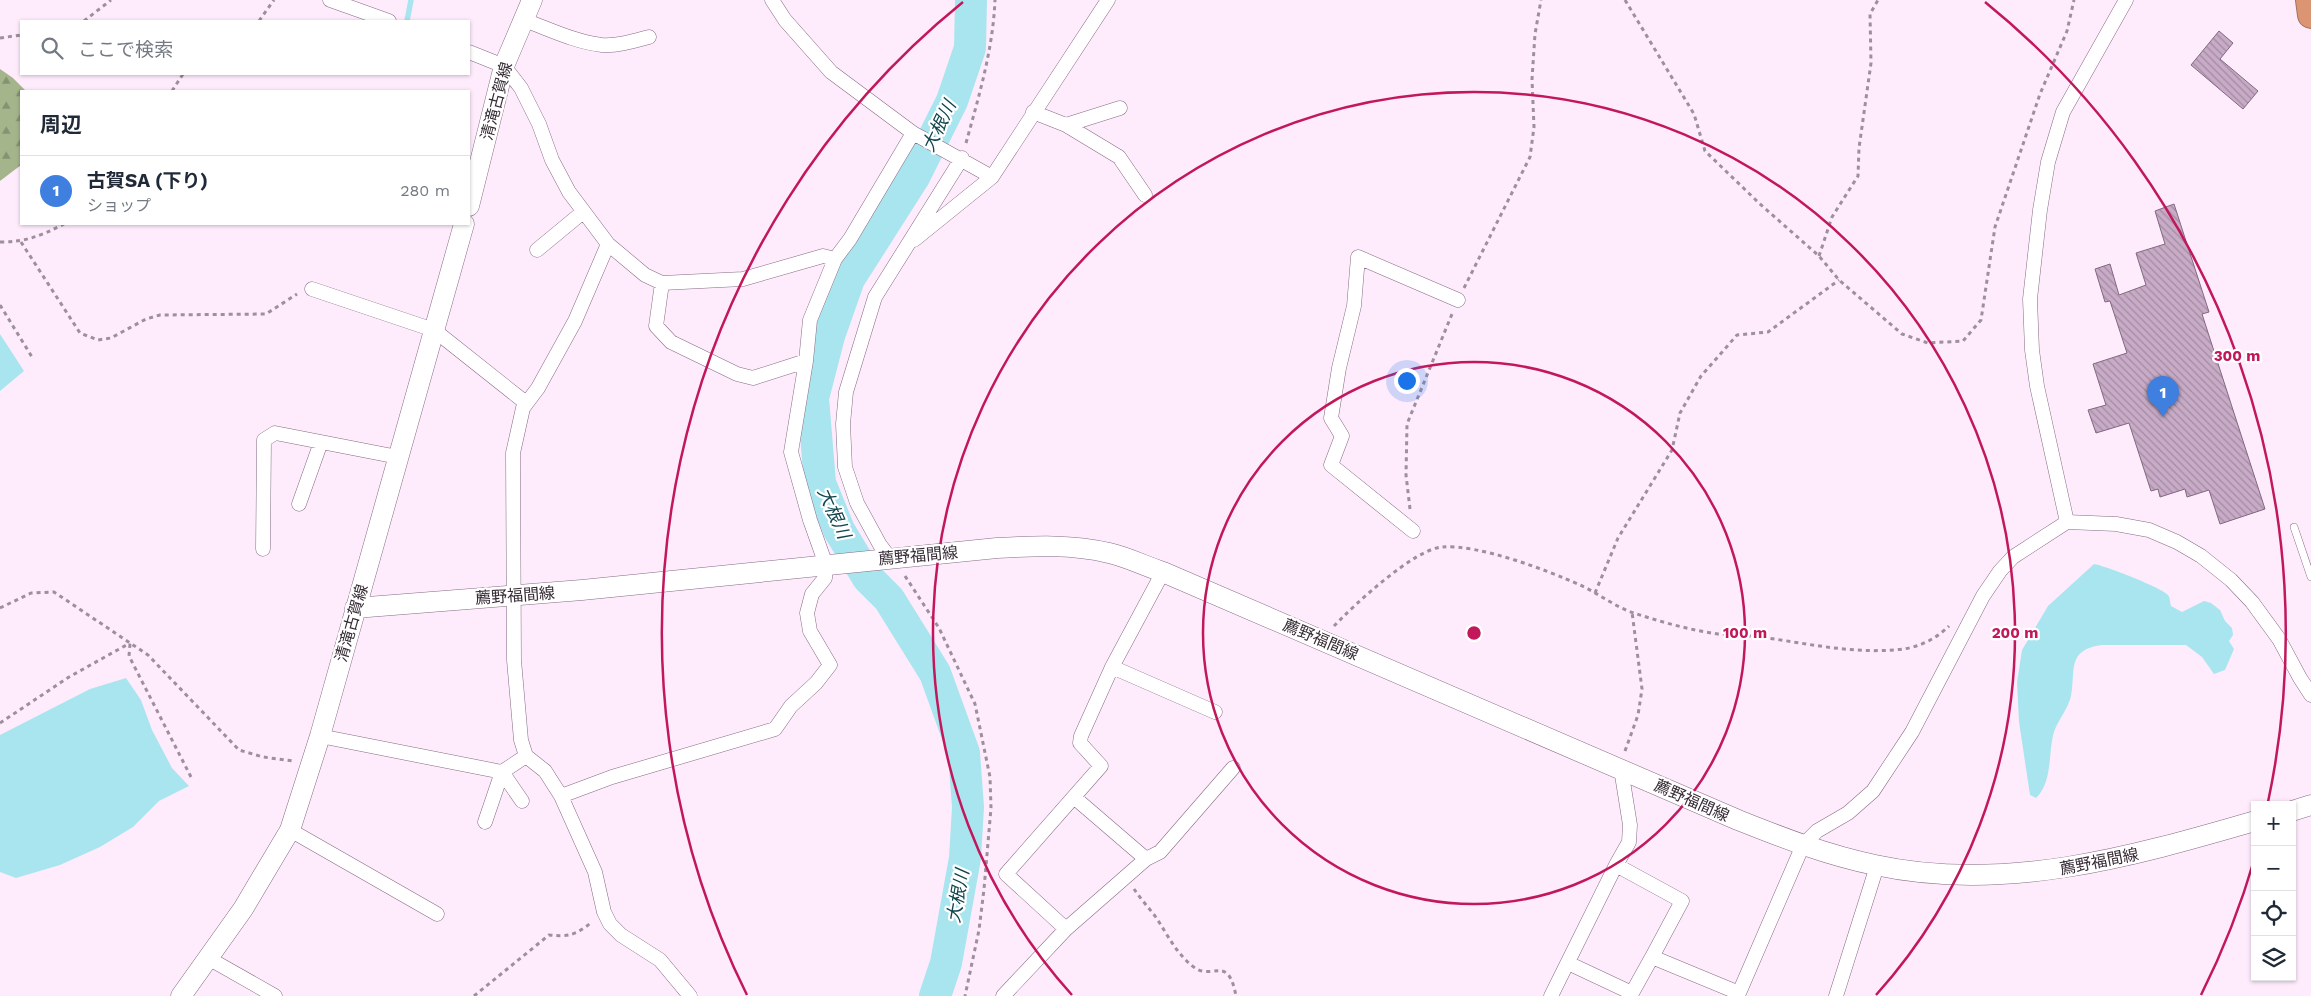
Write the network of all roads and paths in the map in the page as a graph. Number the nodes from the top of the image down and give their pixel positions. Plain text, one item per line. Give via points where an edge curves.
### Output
1 (111, 0) edge
2 (274, 0) edge
3 (330, 0) edge
4 (532, 0) edge
5 (772, 0) edge
6 (995, 0) edge
7 (1108, 0) edge
8 (1542, 0) edge
9 (1625, 0) edge
10 (1878, 0) edge
11 (2074, 0) edge
12 (2126, 0) edge
13 (2309, 0) edge
14 (2310, 15) edge
15 (85, 20) edge
16 (260, 20) edge
17 (386, 20) edge
18 (524, 20) junction
19 (20, 36) edge
20 (649, 37) dead end
21 (0, 38) edge
22 (470, 52) edge
23 (504, 66) junction
24 (181, 75) edge
25 (173, 90) edge
26 (1120, 108) dead end
27 (1033, 112) junction
28 (1066, 125) junction
29 (913, 132) junction
30 (962, 158) junction
31 (992, 177) junction
32 (1146, 195) dead end
33 (470, 202) edge
34 (583, 212) junction
35 (62, 225) edge
36 (464, 225) edge
37 (0, 242) edge
38 (21, 242) junction
39 (608, 244) junction
40 (903, 249) junction
41 (537, 250) dead end
42 (1819, 256) junction
43 (835, 259) junction
44 (1839, 280) junction
45 (662, 284) junction
46 (312, 290) joint
47 (1458, 300) junction
48 (0, 305) edge
49 (434, 330) junction
50 (32, 357) dead end
51 (806, 361) junction
52 (526, 404) junction
53 (322, 442) junction
54 (398, 458) junction
55 (299, 504) dead end
56 (2067, 522) junction
57 (2294, 527) dead end
58 (1413, 531) joint
59 (263, 549) dead end
60 (890, 558) junction
61 (834, 564) junction
62 (1163, 572) junction
63 (2311, 577) edge
64 (1595, 593) junction
65 (514, 594) junction
66 (0, 608) edge
67 (355, 608) junction
68 (1632, 612) junction
69 (1954, 620) dead end
70 (1321, 639) junction
71 (130, 643) junction
72 (1112, 668) junction
73 (2311, 694) edge
74 (1215, 712) dead end
75 (0, 723) edge
76 (320, 736) junction
77 (526, 756) junction
78 (311, 763) junction
79 (1233, 768) dead end
80 (1621, 769) junction
81 (502, 772) junction
82 (190, 777) dead end
83 (561, 796) junction
84 (1075, 798) junction
85 (522, 801) dead end
86 (2311, 805) edge
87 (2296, 810) edge
88 (485, 822) dead end
89 (2251, 823) edge
90 (290, 830) junction
91 (1803, 845) junction
92 (1146, 860) junction
93 (1616, 865) junction
94 (1876, 866) junction
95 (1125, 876) junction
96 (604, 912) junction
97 (438, 914) dead end
98 (1066, 928) junction
99 (1652, 957) junction
100 (208, 958) junction
101 (1568, 963) junction
102 (181, 996) edge
103 (275, 996) edge
104 (474, 996) edge
105 (690, 996) edge
106 (965, 996) edge
107 (1003, 996) edge
108 (1236, 996) edge
109 (1551, 996) edge
110 (1836, 996) edge

1 - 15 path
2 - 16 path
3 - 17 street
4 - 18 main road, 清滝古賀線
5 - 29 street via 785,20 831,72
6 - 30 path via 994,26 980,95
7 - 27 street
8 - 47 path via 1534,34 1534,128 1530,157
9 - 42 path via 1694,114 1705,151
10 - 42 path via 1870,14 1871,63 1858,148 1858,176 1832,217
11 - 44 path via 2067,31 2040,94 1995,227 1981,320 1963,341 1928,343 1902,334
12 - 56 street via 2063,112 2048,162 2040,210 2030,299 2032,350
13 - 14 highway
18 - 20 street via 576,39 604,45
18 - 23 main road, 清滝古賀線
19 - 21 path
22 - 23 street
23 - 33 main road, 清滝古賀線
23 - 34 street via 522,88 552,160
24 - 25 path
26 - 28 street
27 - 28 street
27 - 31 street
28 - 32 street via 1119,157
29 - 30 street
29 - 43 street
30 - 31 street
30 - 40 street
31 - 40 street
34 - 39 street
34 - 41 street
35 - 38 path
36 - 49 main road, 清滝古賀線
37 - 38 path
38 - 46 path via 80,333 98,340 111,338 160,315 266,314 294,295
39 - 45 street via 640,271
39 - 52 street via 575,320
40 - 60 street via 875,297 852,366 842,424 845,467 856,503
42 - 44 path
43 - 45 street via 822,256 743,280
43 - 51 street via 810,320
44 - 64 path via 1768,332 1737,335 1701,376 1680,414 1672,450 1618,538
45 - 51 street via 656,326 670,342 737,374 753,378
46 - 49 street
47 - 58 path via 1407,424 1406,476
47 - 58 street via 1358,257 1354,306 1331,418 1342,436 1331,464
48 - 50 path
49 - 52 street
49 - 54 main road, 清滝古賀線
51 - 61 street via 791,452 810,520
52 - 65 street via 522,408 513,453
53 - 54 street
53 - 55 street
53 - 59 street via 275,433 264,440
54 - 67 main road, 清滝古賀線
56 - 73 street via 2116,524 2149,530 2201,556 2252,602 2279,639
56 - 91 street via 2013,557 2000,571 1912,732 1873,791 1848,813 1817,831
57 - 63 lane
60 - 61 main road, 薦野福間線
60 - 62 main road, 薦野福間線 via 1037,546 1109,553
60 - 106 path via 918,594 958,666 975,704 990,777 989,844 984,889
61 - 65 main road, 薦野福間線
61 - 83 street via 812,594 807,613 810,631 830,665 791,706 775,729 612,777
62 - 70 main road, 薦野福間線
62 - 72 street
64 - 68 path
64 - 70 path via 1524,564 1476,550 1442,547 1416,555 1356,603
65 - 67 main road, 薦野福間線
65 - 77 street via 514,660 521,740
66 - 71 path via 30,593 54,592
67 - 76 main road, 清滝古賀線
68 - 69 path via 1716,634 1844,649 1916,646 1942,633
68 - 80 path via 1642,689 1638,715
70 - 80 main road, 薦野福間線
71 - 75 path
71 - 78 path via 148,655 238,750 263,757
71 - 82 path via 129,656
72 - 74 street
72 - 84 street via 1080,743 1101,766
76 - 78 main road, 清滝古賀線
76 - 81 street
77 - 81 street
77 - 83 street via 545,771
78 - 90 main road, 清滝古賀線
79 - 92 street via 1160,852
80 - 91 main road, 薦野福間線
80 - 93 street via 1630,834
81 - 85 street
81 - 88 street
83 - 96 street via 595,872
84 - 92 street
84 - 98 street via 1006,874
86 - 87 main road
89 - 94 main road, 薦野福間線 via 2172,845 2058,870 1935,874
90 - 97 street
90 - 100 main road, 清滝古賀線 via 243,909
91 - 94 main road, 薦野福間線
91 - 99 street via 1739,992
92 - 95 street
93 - 99 street via 1682,901
93 - 101 street
94 - 110 street
95 - 98 street
95 - 108 path via 1179,954 1198,970 1223,971 1233,980
96 - 104 path via 578,933 549,935
96 - 105 street via 610,924 622,935 660,960
98 - 107 street
99 - 101 street via 1632,993
100 - 102 main road, 清滝古賀線
100 - 103 street
101 - 109 street

